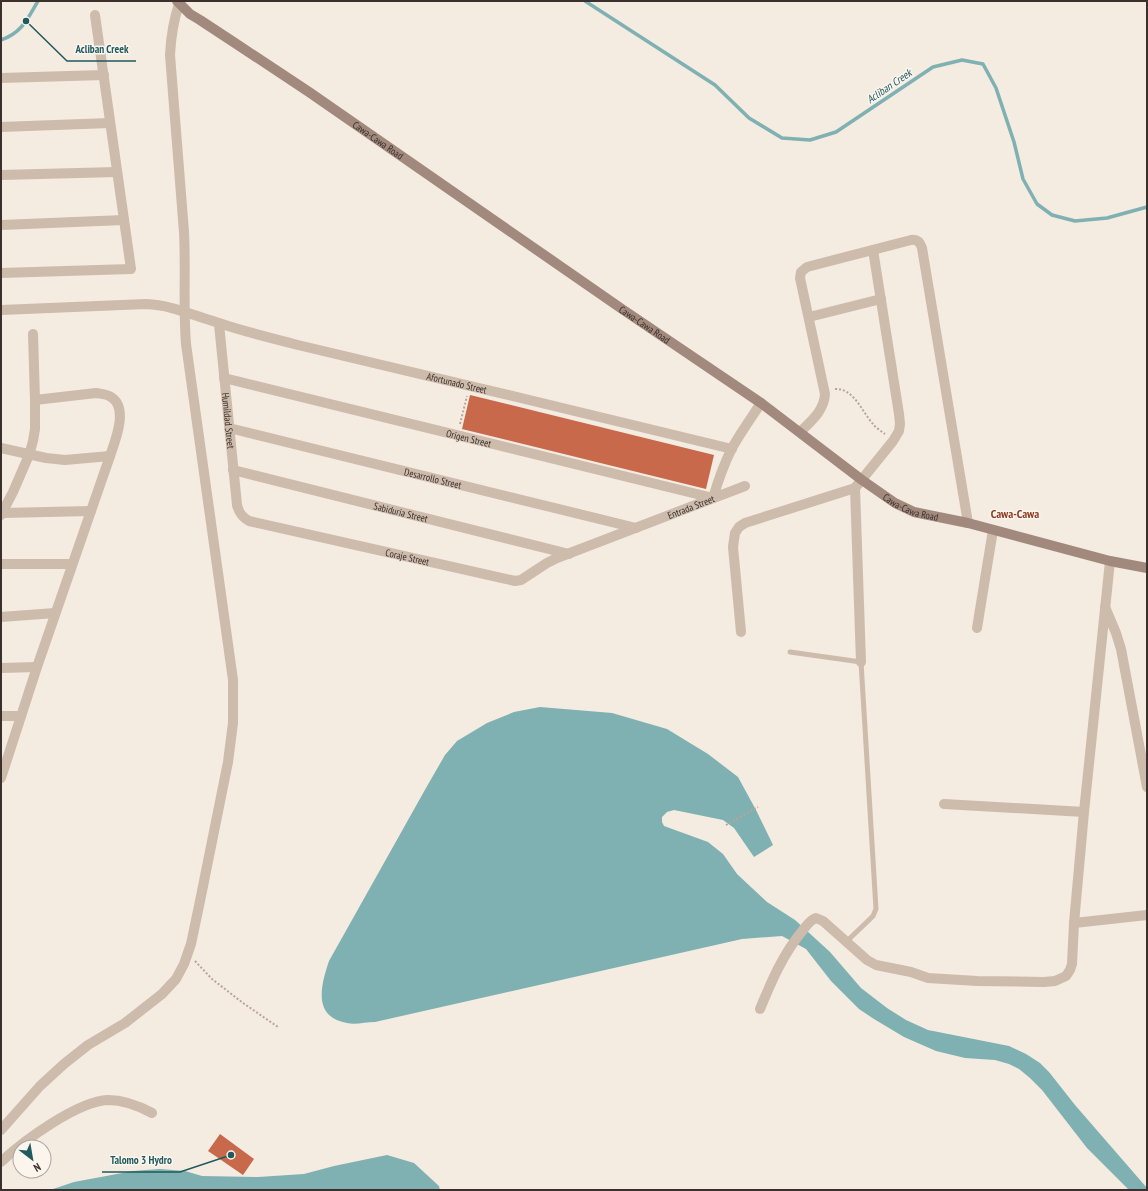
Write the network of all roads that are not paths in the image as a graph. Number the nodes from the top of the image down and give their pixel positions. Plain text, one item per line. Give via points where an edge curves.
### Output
1 (178, 3) edge
2 (95, 15) dead end
3 (104, 74) junction
4 (1, 78) edge
5 (110, 123) junction
6 (1, 127) edge
7 (117, 172) junction
8 (1, 176) edge
9 (124, 220) junction
10 (1, 224) edge
11 (873, 250) junction
12 (1, 273) edge
13 (881, 299) junction
14 (1, 310) edge
15 (184, 311) junction
16 (809, 316) junction
17 (219, 324) junction
18 (33, 334) dead end
19 (224, 378) junction
20 (35, 400) junction
21 (761, 403) junction
22 (229, 428) junction
23 (800, 432) junction
24 (1, 448) edge
25 (732, 449) junction
26 (29, 455) junction
27 (110, 456) junction
28 (233, 470) junction
29 (862, 480) junction
30 (745, 486) dead end
31 (855, 488) junction
32 (713, 498) junction
33 (91, 511) junction
34 (2, 514) edge
35 (241, 516) joint
36 (968, 523) junction
37 (636, 528) junction
38 (993, 530) junction
39 (569, 554) junction
40 (1110, 561) junction
41 (1, 564) edge
42 (72, 564) junction
43 (1147, 568) edge
44 (1105, 606) junction
45 (55, 613) junction
46 (1, 617) edge
47 (977, 628) dead end
48 (741, 632) dead end
49 (790, 652) dead end
50 (862, 662) junction
51 (37, 667) junction
52 (1, 668) edge
53 (1, 716) edge
54 (21, 716) junction
55 (2, 768) edge
56 (1, 778) edge
57 (1147, 787) edge
58 (944, 804) dead end
59 (1084, 812) junction
60 (1147, 915) edge
61 (1074, 923) junction
62 (846, 942) junction
63 (760, 1009) dead end
64 (152, 1113) dead end
65 (1, 1130) edge
66 (1, 1162) edge

1 - 15 street via 170,55 184,239
1 - 21 street, Cawa-Cawa Road
2 - 3 street
3 - 4 street
3 - 5 street
5 - 6 street
5 - 7 street
7 - 8 street
7 - 9 street
9 - 10 street
9 - 12 street via 131,269
11 - 13 street
11 - 16 street via 807,267 802,272 800,278
11 - 36 street via 915,240 922,248
13 - 16 street
13 - 29 street via 900,424 894,441
14 - 15 street, Afortunado Street via 146,304
15 - 17 street, Afortunado Street
15 - 65 street via 186,344 233,680 233,723 228,762 200,901 188,953 176,979 162,994 125,1023 88,1045 64,1064 40,1086
16 - 23 street via 824,400 819,412
17 - 19 street, Humildad Street
17 - 25 street, Afortunado Street
18 - 20 street
19 - 22 street, Humildad Street
19 - 32 street, Origen Street
20 - 26 street via 35,429
20 - 27 street via 96,393 112,397 120,416
21 - 23 street, Cawa-Cawa Road
21 - 25 street, Entrada Street
22 - 28 street, Humildad Street
22 - 37 street, Desarrollo Street
23 - 29 street, Cawa-Cawa Road
24 - 26 street
25 - 32 street, Entrada Street
26 - 27 street via 65,460
26 - 34 street
27 - 33 street
28 - 35 street, Humildad Street via 238,511
28 - 39 street, Sabiduria Street
29 - 31 street
29 - 36 street, Cawa-Cawa Road via 909,510
30 - 32 street
31 - 48 street via 739,527 735,533 733,547
31 - 50 street
32 - 37 street, Entrada Street
33 - 34 street
33 - 42 street
35 - 39 street, Coraje Street via 248,521 514,581 522,580 547,563
36 - 38 street, Cawa-Cawa Road
37 - 39 street, Entrada Street
38 - 40 street, Cawa-Cawa Road
38 - 47 street
40 - 43 street, Cawa-Cawa Road
40 - 44 street
41 - 42 street
42 - 45 street
44 - 57 street via 1121,649
44 - 59 street
45 - 46 street
45 - 51 street
49 - 50 lane
50 - 62 lane via 876,909 873,916
51 - 52 street
51 - 54 street
53 - 54 street
54 - 55 street
55 - 56 street
58 - 59 street
59 - 61 street
60 - 61 street
61 - 62 street via 1072,964 1066,976 1055,981 928,978 876,965
62 - 63 street via 820,919 813,919 792,944 774,976
64 - 66 street via 124,1101 108,1100 95,1103 52,1124

